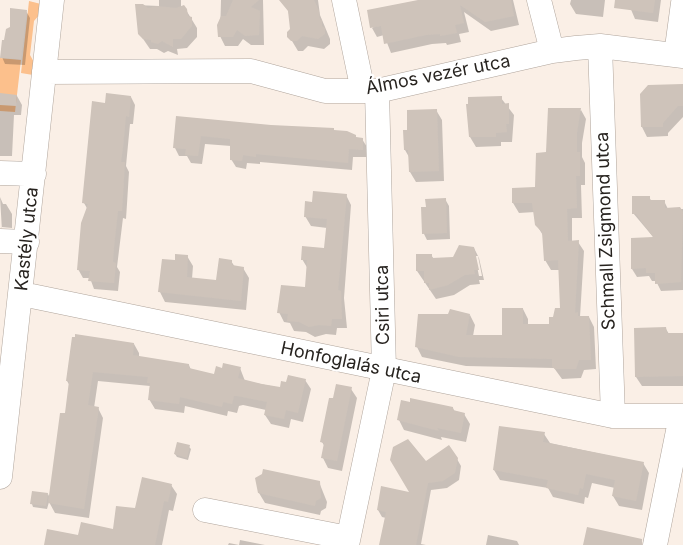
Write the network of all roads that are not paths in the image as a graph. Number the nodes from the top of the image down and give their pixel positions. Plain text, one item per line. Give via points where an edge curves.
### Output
1 (52, 0) edge
2 (344, 0) edge
3 (539, 0) edge
4 (683, 3) edge
5 (600, 46) junction
6 (552, 51) junction
7 (680, 56) edge
8 (44, 72) junction
9 (370, 91) junction
10 (0, 173) edge
11 (34, 174) junction
12 (0, 241) edge
13 (27, 242) junction
14 (22, 294) junction
15 (384, 370) junction
16 (5, 394) edge
17 (613, 416) junction
18 (682, 416) edge
19 (0, 477) edge
20 (205, 510) dead end
21 (348, 542) edge
22 (655, 545) edge

1 - 8 street, Kastély utca
2 - 9 street, Csiri utca
3 - 6 street
4 - 7 street
5 - 6 street, Álmos vezér utca
5 - 7 street, Álmos vezér utca
5 - 17 street, Schmall Zsigmond utca
6 - 9 street, Álmos vezér utca
8 - 9 street, Álmos vezér utca via 251,71 325,91
8 - 11 street, Kastély utca
9 - 15 street, Csiri utca
10 - 11 street
11 - 13 street, Kastély utca
12 - 13 street
13 - 14 street, Kastély utca
14 - 15 street, Honfoglalás utca
14 - 16 street, Kastély utca
15 - 17 street, Honfoglalás utca
15 - 21 street, Csiri utca
16 - 19 street, Kastély utca
17 - 18 street, Honfoglalás utca
18 - 22 street
20 - 21 street

